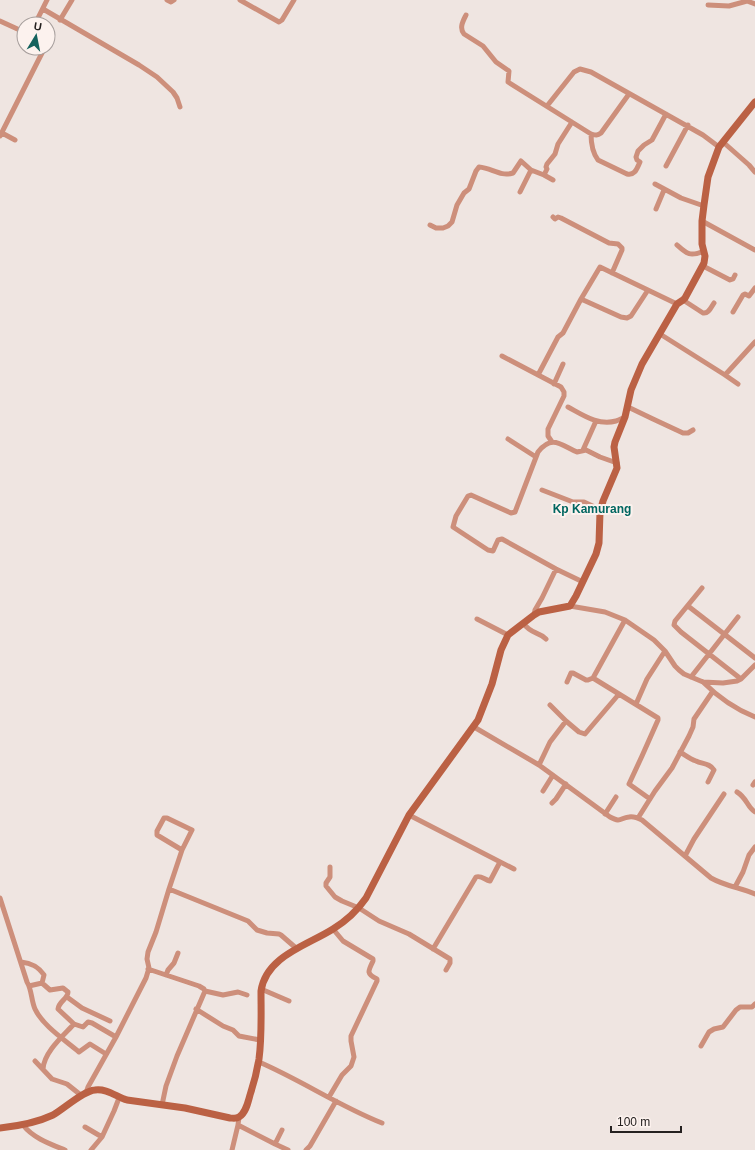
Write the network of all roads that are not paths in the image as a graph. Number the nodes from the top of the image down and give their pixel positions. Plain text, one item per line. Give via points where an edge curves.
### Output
1 (47, 0) edge
2 (72, 0) edge
3 (166, 0) edge
4 (174, 0) edge
5 (240, 0) edge
6 (294, 0) edge
7 (755, 4) edge
8 (708, 5) dead end
9 (43, 9) junction
10 (466, 15) dead end
11 (39, 16) edge
12 (60, 20) junction
13 (0, 21) edge
14 (16, 28) edge
15 (40, 56) edge
16 (629, 94) junction
17 (755, 102) edge
18 (547, 106) junction
19 (180, 107) dead end
20 (666, 114) junction
21 (572, 122) junction
22 (688, 125) junction
23 (591, 134) junction
24 (1, 135) edge
25 (16, 140) dead end
26 (721, 145) junction
27 (666, 166) dead end
28 (531, 170) junction
29 (755, 172) edge
30 (544, 175) junction
31 (553, 180) dead end
32 (654, 184) dead end
33 (664, 190) junction
34 (520, 192) dead end
35 (704, 206) junction
36 (656, 209) dead end
37 (553, 218) dead end
38 (702, 221) junction
39 (430, 225) dead end
40 (677, 245) dead end
41 (755, 250) edge
42 (704, 251) junction
43 (703, 266) junction
44 (612, 273) junction
45 (735, 275) dead end
46 (755, 288) edge
47 (648, 290) junction
48 (581, 299) junction
49 (680, 302) junction
50 (714, 303) dead end
51 (733, 312) dead end
52 (660, 334) junction
53 (755, 342) edge
54 (502, 356) dead end
55 (563, 364) dead end
56 (538, 375) junction
57 (725, 375) junction
58 (554, 384) junction
59 (738, 384) dead end
60 (568, 407) dead end
61 (628, 407) junction
62 (625, 417) junction
63 (596, 422) junction
64 (693, 430) dead end
65 (508, 439) dead end
66 (552, 442) junction
67 (583, 450) junction
68 (536, 457) junction
69 (617, 463) junction
70 (542, 490) dead end
71 (601, 510) junction
72 (556, 569) junction
73 (583, 582) junction
74 (702, 588) dead end
75 (570, 606) junction
76 (688, 606) junction
77 (534, 615) junction
78 (738, 617) dead end
79 (477, 618) dead end
80 (625, 620) junction
81 (523, 624) junction
82 (508, 635) junction
83 (724, 635) junction
84 (546, 639) dead end
85 (665, 651) junction
86 (709, 654) junction
87 (755, 658) edge
88 (755, 665) edge
89 (691, 677) junction
90 (593, 678) junction
91 (741, 679) junction
92 (567, 682) dead end
93 (703, 682) junction
94 (713, 691) junction
95 (619, 694) junction
96 (636, 704) junction
97 (550, 705) dead end
98 (755, 717) edge
99 (566, 721) junction
100 (474, 727) junction
101 (680, 752) junction
102 (539, 765) junction
103 (553, 775) junction
104 (708, 782) dead end
105 (566, 784) junction
106 (543, 791) dead end
107 (737, 792) dead end
108 (724, 794) dead end
109 (616, 797) dead end
110 (650, 799) junction
111 (552, 803) dead end
112 (755, 812) edge
113 (605, 814) junction
114 (409, 815) junction
115 (638, 818) junction
116 (755, 847) edge
117 (182, 850) junction
118 (685, 856) junction
119 (500, 862) junction
120 (330, 867) dead end
121 (514, 869) dead end
122 (736, 887) junction
123 (168, 889) junction
124 (755, 894) edge
125 (0, 898) edge
126 (359, 908) junction
127 (333, 929) junction
128 (296, 948) junction
129 (433, 949) junction
130 (178, 953) dead end
131 (21, 962) junction
132 (148, 969) junction
133 (446, 970) dead end
134 (166, 975) junction
135 (42, 983) junction
136 (29, 986) junction
137 (261, 989) junction
138 (205, 991) junction
139 (247, 995) dead end
140 (67, 997) junction
141 (289, 1001) dead end
142 (755, 1004) edge
143 (196, 1009) junction
144 (110, 1021) dead end
145 (74, 1024) junction
146 (61, 1037) junction
147 (116, 1037) junction
148 (260, 1040) junction
149 (701, 1046) dead end
150 (106, 1054) junction
151 (35, 1061) dead end
152 (258, 1062) junction
153 (43, 1069) junction
154 (84, 1094) junction
155 (329, 1097) junction
156 (119, 1098) junction
157 (336, 1101) junction
158 (162, 1105) junction
159 (239, 1121) junction
160 (382, 1123) dead end
161 (23, 1125) junction
162 (85, 1127) dead end
163 (0, 1128) edge
164 (282, 1130) dead end
165 (102, 1137) junction
166 (275, 1144) junction
167 (65, 1150) edge
168 (91, 1150) edge
169 (232, 1150) edge
170 (288, 1150) edge
171 (306, 1150) edge

1 - 9 street
2 - 12 street
3 - 4 street
5 - 6 street via 279,22
7 - 8 street via 747,1 729,6
9 - 11 street
9 - 12 street
10 - 18 street via 462,23 464,34 483,46 496,62 509,71 508,82
12 - 19 street via 157,77 173,92
13 - 14 street
15 - 24 street
16 - 18 street via 591,72 578,69
16 - 20 street
16 - 23 street via 601,134
17 - 26 street
18 - 21 street
20 - 22 street
20 - 23 street via 652,140 638,152 636,160 640,162 632,174 598,160 592,148
21 - 23 street
21 - 30 street via 547,164
22 - 26 street
22 - 27 street
24 - 25 street
26 - 29 street
26 - 35 street via 708,177
28 - 30 street
28 - 34 street
28 - 39 street via 521,161 513,173 509,174 477,169 469,189 457,205 452,222 443,228
30 - 31 street
32 - 33 street
33 - 35 street
33 - 36 street
35 - 38 street
37 - 44 street via 561,218 609,243 618,244 622,250
38 - 41 street
38 - 42 street
40 - 42 street via 689,254
42 - 43 street
43 - 45 street via 730,280
43 - 49 street
44 - 47 street
44 - 48 street via 600,268
46 - 51 street via 749,296 743,295
47 - 48 street via 631,316 626,318
47 - 49 street
48 - 56 street
49 - 50 street via 703,313 708,313
49 - 52 street
52 - 57 street
52 - 61 street via 636,376
53 - 57 street
54 - 56 street
55 - 58 street
56 - 58 street
57 - 59 street
58 - 66 street via 561,387 564,394 548,429 548,436
60 - 63 street
61 - 62 street
61 - 64 street via 684,433
62 - 63 street via 616,421
62 - 69 street via 614,447
63 - 67 street
65 - 68 street
66 - 67 street via 560,443 577,452
66 - 68 street via 541,448
67 - 69 street
68 - 72 street via 515,512 511,513 471,495 456,516 453,527 488,550 493,551 501,539
69 - 71 street via 616,473
70 - 71 street
71 - 73 street via 598,548
72 - 73 street
72 - 77 street
73 - 75 street
74 - 76 street
75 - 77 street via 545,610
75 - 80 street via 605,612
76 - 83 street
76 - 86 street via 674,626
77 - 81 street
78 - 83 street
79 - 82 street
80 - 85 street
80 - 90 street
81 - 82 street
81 - 84 street via 527,629
82 - 100 street via 485,704
83 - 86 street
83 - 87 street
85 - 89 street via 675,666
85 - 96 street
86 - 89 street
86 - 91 street
88 - 91 street
89 - 93 street
90 - 92 street via 587,680 571,673
90 - 95 street
91 - 93 street via 723,683
93 - 94 street
94 - 98 street via 736,708
94 - 101 street via 694,719 692,729
95 - 96 street
95 - 99 street via 585,734
96 - 110 street via 658,718 629,784
97 - 99 street
99 - 102 street via 550,742
100 - 102 street
100 - 114 street
101 - 104 street via 712,767 714,770
101 - 110 street
102 - 103 street
103 - 105 street
103 - 106 street
105 - 111 street
105 - 113 street
107 - 112 street
108 - 118 street
109 - 113 street
110 - 115 street
113 - 115 street via 621,820 629,816
114 - 119 street
114 - 126 street
115 - 118 street
116 - 122 street
117 - 117 street via 192,830 164,818 157,835
117 - 123 street
118 - 122 street via 712,878
119 - 121 street
119 - 129 street via 490,881 476,876
120 - 126 street via 330,877 326,886 335,897
122 - 124 street
123 - 128 street via 248,921 255,929 279,934
123 - 132 street via 148,952
125 - 131 street
126 - 127 street
126 - 129 street
127 - 128 street
127 - 155 street via 343,941 374,961 369,973 377,981 351,1036 354,1057 351,1066 342,1075
128 - 137 street via 274,965
129 - 133 street via 450,959
130 - 134 street
131 - 135 street via 38,968 44,975
131 - 136 street
132 - 134 street
132 - 147 street via 146,978
134 - 138 street via 199,986
135 - 136 street
135 - 140 street via 50,990 66,990
136 - 146 street via 34,1007 40,1018
137 - 141 street
137 - 148 street
138 - 139 street via 223,995 238,992
138 - 143 street
140 - 144 street via 82,1008
140 - 145 street via 58,1009
142 - 149 street via 736,1010 723,1027 709,1032
143 - 148 street via 239,1036
143 - 158 street via 166,1086
145 - 146 street
145 - 147 street via 83,1027 88,1022 92,1023
146 - 150 street via 79,1052 90,1044
146 - 153 street via 44,1060
147 - 150 street
148 - 152 street
150 - 154 street
151 - 153 street
152 - 155 street
152 - 159 street via 250,1098
153 - 154 street via 52,1079
154 - 156 street via 102,1090
154 - 161 street via 54,1114
155 - 157 street
156 - 158 street
156 - 165 street
157 - 160 street
157 - 171 street
158 - 159 street
159 - 166 street
159 - 169 street
161 - 163 street
161 - 167 street via 41,1139
162 - 165 street
164 - 166 street
165 - 168 street
166 - 170 street

